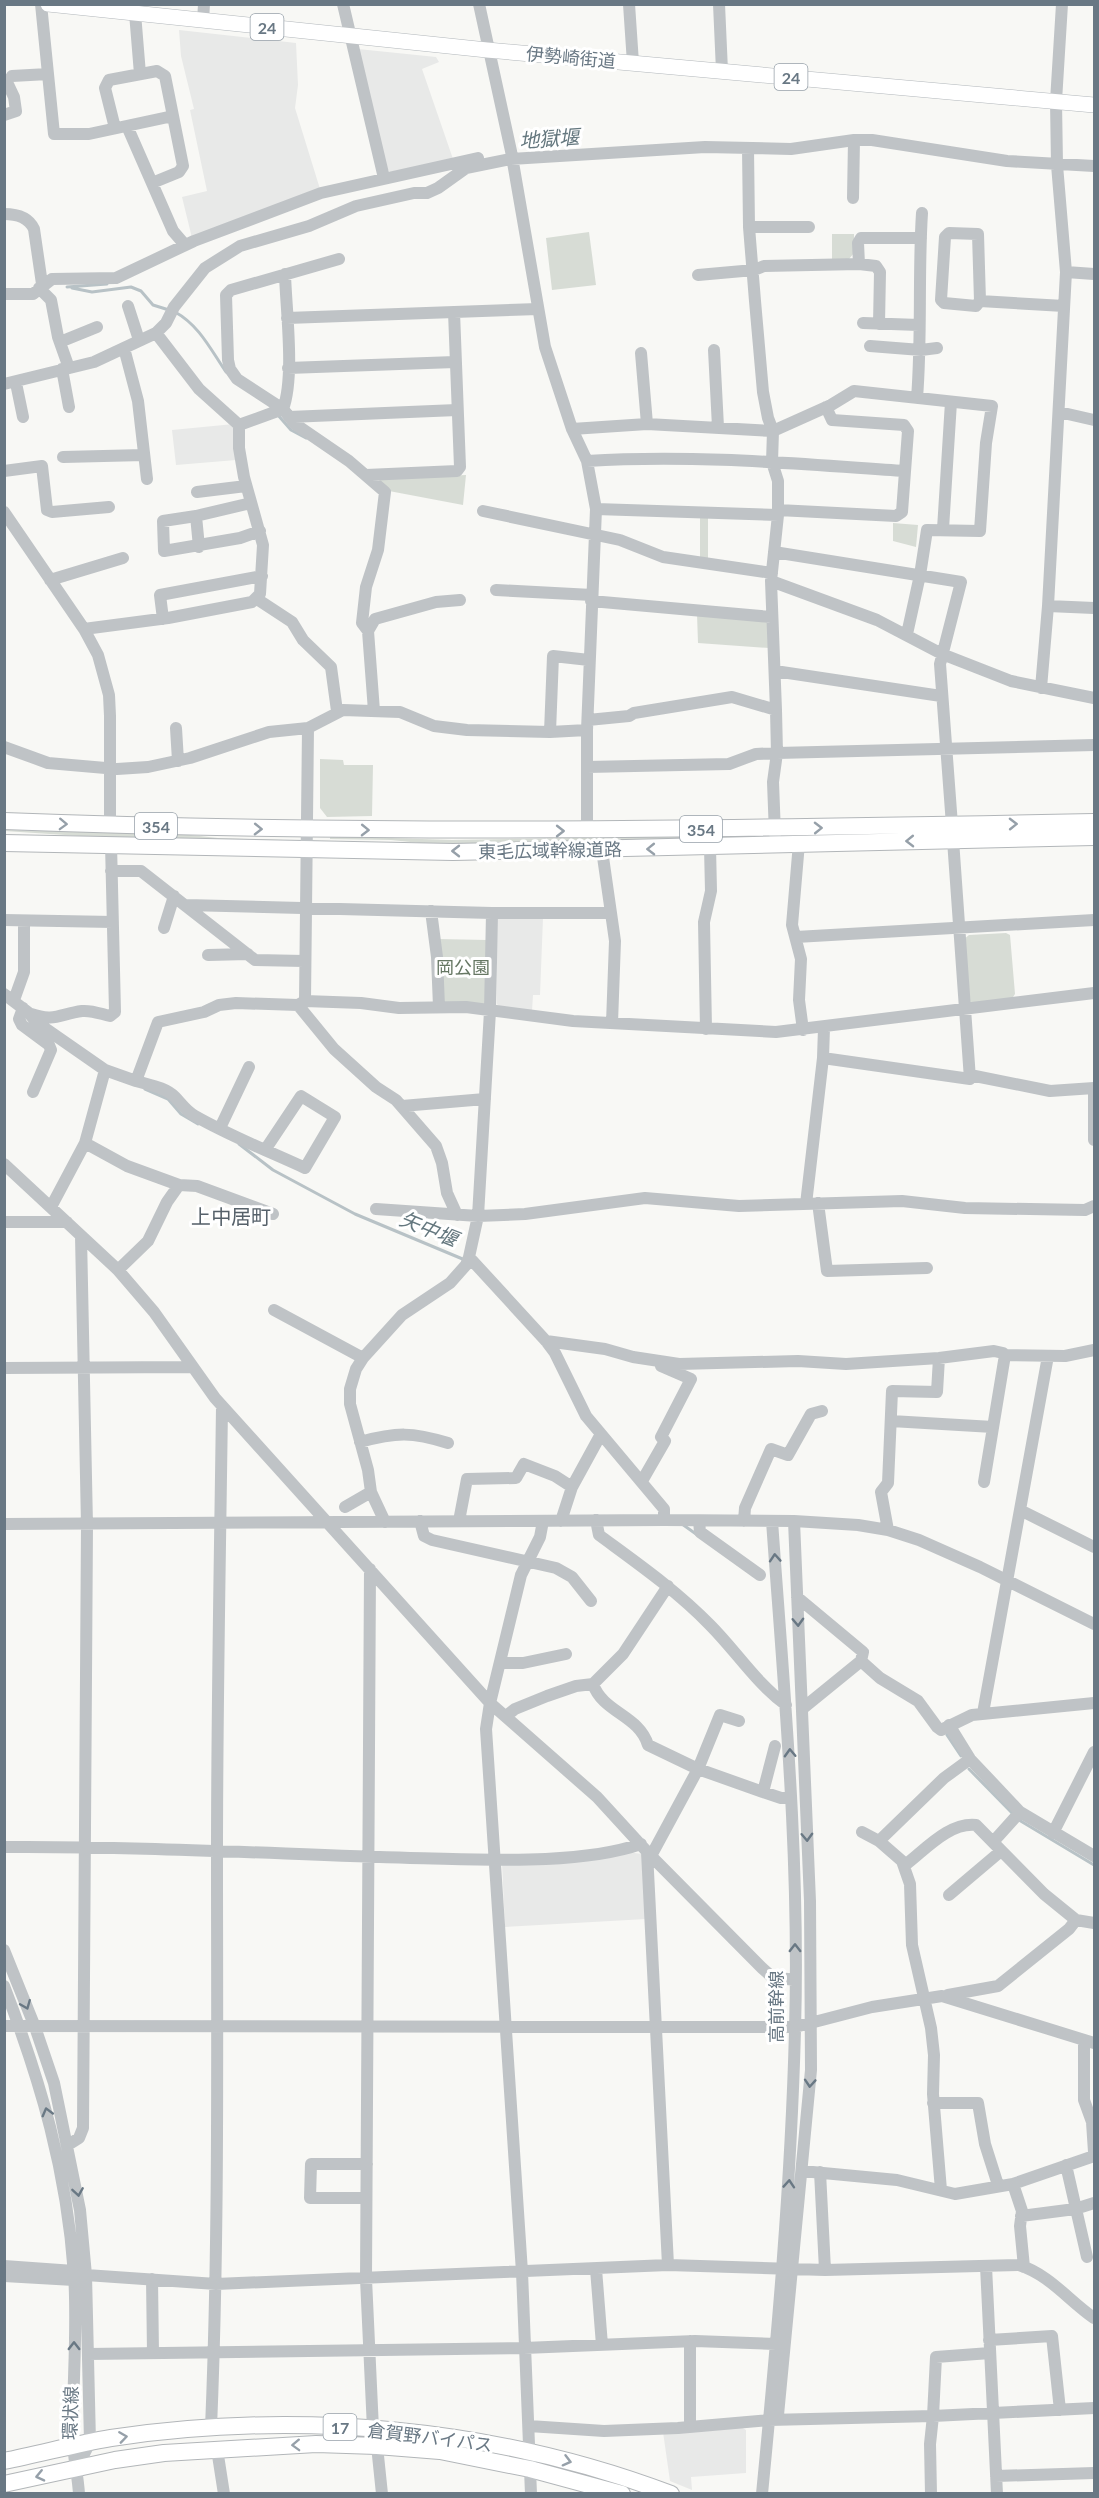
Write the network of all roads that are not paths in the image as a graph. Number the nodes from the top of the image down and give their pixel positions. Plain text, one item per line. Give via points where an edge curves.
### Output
1 (41, 4) edge
2 (48, 4) edge
3 (204, 4) edge
4 (342, 4) edge
5 (479, 4) edge
6 (629, 4) edge
7 (719, 4) edge
8 (1062, 4) edge
9 (68, 5) edge
10 (135, 13) junction
11 (203, 21) junction
12 (350, 36) junction
13 (487, 50) junction
14 (633, 63) junction
15 (722, 71) junction
16 (48, 74) junction
17 (140, 74) junction
18 (1056, 101) junction
19 (1095, 105) edge
20 (4, 115) edge
21 (173, 116) junction
22 (121, 127) junction
23 (854, 140) junction
24 (748, 149) junction
25 (511, 155) junction
26 (1057, 165) junction
27 (1095, 166) edge
28 (384, 178) junction
29 (152, 183) junction
30 (853, 198) dead end
31 (922, 213) dead end
32 (4, 214) edge
33 (749, 227) junction
34 (809, 227) dead end
35 (921, 238) junction
36 (185, 245) junction
37 (339, 259) dead end
38 (859, 264) junction
39 (754, 270) junction
40 (1066, 272) junction
41 (285, 274) junction
42 (1095, 274) edge
43 (698, 275) dead end
44 (41, 286) junction
45 (4, 294) edge
46 (980, 301) junction
47 (128, 306) dead end
48 (1064, 306) junction
49 (538, 309) junction
50 (454, 312) junction
51 (286, 318) junction
52 (863, 323) dead end
53 (879, 324) junction
54 (919, 325) junction
55 (97, 327) dead end
56 (156, 333) junction
57 (140, 340) junction
58 (60, 342) junction
59 (870, 346) dead end
60 (124, 348) junction
61 (937, 348) dead end
62 (714, 350) dead end
63 (921, 350) junction
64 (641, 353) dead end
65 (455, 362) junction
66 (288, 368) junction
67 (65, 369) junction
68 (10, 383) edge
69 (917, 398) junction
70 (951, 402) junction
71 (69, 407) dead end
72 (826, 407) junction
73 (457, 411) junction
74 (1059, 412) junction
75 (286, 413) junction
76 (23, 417) dead end
77 (1095, 420) edge
78 (647, 424) junction
79 (239, 425) junction
80 (718, 427) junction
81 (572, 429) junction
82 (773, 431) junction
83 (144, 455) junction
84 (63, 457) dead end
85 (587, 461) junction
86 (772, 462) junction
87 (4, 471) edge
88 (904, 471) junction
89 (366, 475) junction
90 (147, 479) dead end
91 (246, 486) junction
92 (197, 492) dead end
93 (251, 503) junction
94 (109, 507) dead end
95 (596, 509) junction
96 (483, 511) dead end
97 (4, 512) edge
98 (778, 512) junction
99 (196, 516) junction
100 (943, 529) junction
101 (260, 531) junction
102 (594, 535) junction
103 (199, 547) junction
104 (774, 552) junction
105 (123, 558) dead end
106 (920, 574) junction
107 (262, 576) junction
108 (772, 577) junction
109 (50, 580) junction
110 (496, 590) dead end
111 (592, 598) junction
112 (257, 599) junction
113 (460, 600) dead end
114 (1048, 606) junction
115 (1095, 608) edge
116 (771, 617) junction
117 (163, 619) junction
118 (84, 629) junction
119 (368, 631) junction
120 (907, 634) junction
121 (942, 654) junction
122 (589, 660) junction
123 (775, 672) junction
124 (1041, 688) junction
125 (941, 696) junction
126 (1095, 698) edge
127 (776, 710) junction
128 (337, 711) junction
129 (374, 711) junction
130 (587, 725) junction
131 (176, 728) dead end
132 (308, 728) junction
133 (550, 732) junction
134 (1095, 746) edge
135 (4, 747) edge
136 (947, 750) junction
137 (777, 753) junction
138 (178, 761) junction
139 (587, 767) junction
140 (111, 768) junction
141 (4, 821) edge
142 (1095, 822) edge
143 (110, 825) junction
144 (307, 830) junction
145 (587, 831) junction
146 (952, 832) junction
147 (775, 837) junction
148 (1095, 837) edge
149 (4, 843) edge
150 (799, 843) junction
151 (111, 844) junction
152 (710, 847) junction
153 (306, 849) junction
154 (602, 850) junction
155 (111, 870) junction
156 (174, 896) junction
157 (186, 905) junction
158 (305, 909) junction
159 (431, 911) junction
160 (492, 913) junction
161 (610, 913) junction
162 (4, 920) edge
163 (1095, 920) edge
164 (24, 921) junction
165 (113, 922) junction
166 (959, 927) junction
167 (165, 928) dead end
168 (796, 937) junction
169 (248, 954) junction
170 (208, 955) dead end
171 (304, 961) junction
172 (1095, 993) edge
173 (301, 1003) junction
174 (439, 1007) junction
175 (19, 1008) edge
176 (966, 1010) junction
177 (490, 1011) junction
178 (612, 1023) junction
179 (824, 1028) junction
180 (706, 1029) junction
181 (803, 1030) junction
182 (823, 1058) junction
183 (249, 1066) dead end
184 (104, 1073) junction
185 (970, 1075) junction
186 (136, 1081) junction
187 (1095, 1089) edge
188 (33, 1092) dead end
189 (485, 1099) junction
190 (402, 1106) junction
191 (220, 1128) junction
192 (1095, 1140) edge
193 (86, 1143) junction
194 (266, 1150) junction
195 (4, 1164) edge
196 (179, 1185) junction
197 (812, 1203) junction
198 (1095, 1206) edge
199 (51, 1207) junction
200 (376, 1209) dead end
201 (273, 1214) dead end
202 (457, 1215) junction
203 (478, 1216) junction
204 (4, 1222) edge
205 (67, 1222) junction
206 (81, 1236) junction
207 (469, 1257) junction
208 (927, 1268) dead end
209 (118, 1270) junction
210 (274, 1310) dead end
211 (546, 1341) junction
212 (1095, 1350) edge
213 (1005, 1355) junction
214 (1048, 1356) junction
215 (363, 1358) junction
216 (939, 1358) junction
217 (644, 1359) junction
218 (191, 1366) junction
219 (4, 1368) edge
220 (83, 1368) junction
221 (222, 1407) junction
222 (822, 1411) dead end
223 (891, 1421) junction
224 (993, 1427) junction
225 (601, 1434) junction
226 (360, 1442) junction
227 (448, 1443) dead end
228 (642, 1481) junction
229 (984, 1482) dead end
230 (572, 1487) junction
231 (371, 1492) junction
232 (345, 1507) dead end
233 (1020, 1510) junction
234 (596, 1520) junction
235 (664, 1520) junction
236 (420, 1521) junction
237 (459, 1521) junction
238 (543, 1521) junction
239 (561, 1521) junction
240 (699, 1521) junction
241 (744, 1521) junction
242 (772, 1521) junction
243 (794, 1521) junction
244 (326, 1522) junction
245 (385, 1522) junction
246 (4, 1524) edge
247 (220, 1524) junction
248 (87, 1525) junction
249 (888, 1530) junction
250 (1095, 1547) edge
251 (528, 1561) junction
252 (370, 1569) junction
253 (760, 1575) dead end
254 (1007, 1580) junction
255 (668, 1586) junction
256 (797, 1597) junction
257 (591, 1601) dead end
258 (1095, 1624) edge
259 (566, 1654) dead end
260 (861, 1661) junction
261 (501, 1663) junction
262 (592, 1684) junction
263 (490, 1703) junction
264 (1095, 1703) edge
265 (786, 1705) junction
266 (801, 1709) junction
267 (983, 1713) junction
268 (507, 1716) junction
269 (739, 1721) dead end
270 (949, 1725) junction
271 (776, 1746) dead end
272 (1095, 1752) edge
273 (970, 1759) junction
274 (698, 1769) junction
275 (763, 1792) junction
276 (791, 1798) junction
277 (1020, 1812) junction
278 (862, 1832) dead end
279 (1053, 1833) junction
280 (879, 1841) junction
281 (84, 1846) junction
282 (997, 1846) junction
283 (4, 1847) edge
284 (646, 1851) junction
285 (217, 1852) junction
286 (1095, 1856) edge
287 (369, 1857) junction
288 (495, 1860) junction
289 (904, 1865) junction
290 (950, 1895) dead end
291 (1076, 1920) junction
292 (1095, 1923) edge
293 (4, 1950) edge
294 (795, 1980) junction
295 (4, 1986) edge
296 (942, 1996) junction
297 (924, 1998) junction
298 (809, 2025) junction
299 (4, 2026) edge
300 (20, 2027) junction
301 (35, 2027) junction
302 (84, 2027) junction
303 (219, 2027) junction
304 (367, 2027) junction
305 (507, 2027) junction
306 (655, 2027) junction
307 (795, 2027) junction
308 (1090, 2041) edge
309 (933, 2103) junction
310 (68, 2145) junction
311 (1095, 2154) edge
312 (367, 2164) junction
313 (1066, 2165) junction
314 (802, 2171) junction
315 (820, 2172) junction
316 (1013, 2184) junction
317 (998, 2185) junction
318 (941, 2190) junction
319 (366, 2198) junction
320 (1095, 2203) edge
321 (1075, 2209) junction
322 (1021, 2216) junction
323 (1087, 2257) dead end
324 (668, 2265) junction
325 (4, 2266) edge
326 (986, 2266) junction
327 (1024, 2266) junction
328 (596, 2269) junction
329 (788, 2269) junction
330 (825, 2270) junction
331 (522, 2272) junction
332 (78, 2275) junction
333 (4, 2276) edge
334 (152, 2279) junction
335 (366, 2279) junction
336 (216, 2284) junction
337 (1095, 2318) edge
338 (989, 2340) junction
339 (690, 2341) junction
340 (776, 2344) junction
341 (602, 2345) junction
342 (524, 2348) junction
343 (369, 2350) junction
344 (214, 2352) junction
345 (153, 2353) junction
346 (990, 2353) junction
347 (88, 2354) junction
348 (1095, 2408) edge
349 (1060, 2410) junction
350 (993, 2413) junction
351 (933, 2416) junction
352 (773, 2420) junction
353 (529, 2426) junction
354 (690, 2427) junction
355 (211, 2428) junction
356 (373, 2428) junction
357 (90, 2442) junction
358 (73, 2446) junction
359 (377, 2446) junction
360 (217, 2449) junction
361 (530, 2450) junction
362 (4, 2461) edge
363 (77, 2468) junction
364 (530, 2469) junction
365 (1095, 2474) edge
366 (996, 2476) junction
367 (4, 2484) edge
368 (79, 2493) edge
369 (224, 2493) edge
370 (382, 2493) edge
371 (531, 2493) edge
372 (622, 2493) edge
373 (671, 2493) edge
374 (762, 2493) edge
375 (770, 2493) edge
376 (931, 2493) edge
377 (998, 2493) edge

1 - 16 street
2 - 9 main road, 伊勢崎街道 / 24
3 - 11 street
4 - 12 street
5 - 13 street
6 - 14 street
7 - 15 street
8 - 18 street
9 - 10 main road, 伊勢崎街道 / 24
10 - 11 main road, 伊勢崎街道 / 24
10 - 17 street
11 - 12 main road, 伊勢崎街道 / 24
12 - 13 main road, 伊勢崎街道 / 24
12 - 28 street
13 - 14 main road, 伊勢崎街道 / 24
13 - 25 street
14 - 15 main road, 伊勢崎街道 / 24
15 - 18 main road, 伊勢崎街道 / 24
16 - 20 street via 9,78 16,111
16 - 22 street via 54,134 89,134
17 - 21 street via 157,71 165,76
17 - 22 street via 109,80 105,88
18 - 19 main road, 伊勢崎街道 / 24
18 - 26 street
21 - 22 street
21 - 29 street via 183,166 179,172
22 - 29 street
23 - 24 street via 791,149
23 - 26 street
23 - 30 street
24 - 25 street via 705,147
24 - 33 street
25 - 28 street
25 - 49 street
25 - 56 street via 466,168 427,193 356,206 309,226 240,246 204,268
26 - 27 street
26 - 40 street
28 - 36 street via 301,200
29 - 36 street via 173,231
31 - 35 street
32 - 44 street via 18,215 31,222
33 - 34 street
33 - 39 street
35 - 38 street via 861,238
35 - 54 street
36 - 44 street via 116,278 52,279
37 - 41 street
38 - 39 street via 764,266
38 - 53 street via 876,266 879,272
39 - 43 street
39 - 82 street via 763,392
40 - 42 street
40 - 48 street
41 - 51 street
41 - 75 street via 231,290 226,295 230,369 237,379
44 - 45 street via 33,294
44 - 58 street via 51,300
46 - 46 street via 976,306 941,300 945,237 949,233 978,234
46 - 48 street
47 - 57 street
48 - 74 street
49 - 50 street
49 - 81 street via 545,347
50 - 51 street
50 - 65 street
51 - 66 street
52 - 53 street
53 - 54 street
54 - 63 street
55 - 58 street
56 - 57 street
56 - 79 street via 199,389
57 - 60 street
58 - 67 street
59 - 63 street
60 - 67 street via 94,362
60 - 83 street via 138,401
61 - 63 street
62 - 80 street
63 - 69 street
64 - 78 street
65 - 66 street
65 - 73 street
66 - 75 street
67 - 68 street
67 - 71 street
68 - 76 street
69 - 70 street
69 - 72 street via 854,391
70 - 100 street
70 - 100 street via 992,406 980,531
72 - 82 street
72 - 88 street via 832,420 904,425 908,431
73 - 75 street
73 - 89 street via 457,471
74 - 77 street
74 - 114 street
75 - 79 street
75 - 89 street via 294,424
78 - 80 street
78 - 81 street
79 - 91 street
80 - 82 street
81 - 85 street
82 - 86 street
83 - 84 street
83 - 90 street
85 - 86 street via 639,457
85 - 95 street
86 - 88 street
86 - 98 street via 778,481
87 - 94 street via 42,466 47,510 51,512
88 - 98 street via 902,512 896,516
89 - 119 street via 385,492 378,550 363,611 362,623
91 - 92 street
91 - 93 street
93 - 99 street
93 - 101 street
95 - 98 street
95 - 102 street
96 - 102 street
97 - 109 street
98 - 104 street
99 - 103 street
99 - 103 street via 162,521 164,551
100 - 106 street via 927,530
101 - 103 street
101 - 107 street
102 - 108 street via 620,540 663,557
102 - 111 street
104 - 106 street
104 - 108 street
105 - 109 street
106 - 120 street
106 - 121 street via 962,582
107 - 112 street
107 - 117 street via 160,594
108 - 116 street
108 - 120 street
109 - 118 street
110 - 111 street
111 - 116 street
111 - 122 street
112 - 117 street
112 - 128 street via 291,622 331,667
113 - 119 street via 436,602 375,619
114 - 115 street
114 - 124 street
116 - 123 street
117 - 118 street
118 - 140 street via 98,655 109,695
119 - 129 street
120 - 121 street
121 - 124 street via 1011,681
121 - 125 street
122 - 130 street
122 - 133 street via 553,656
123 - 125 street
123 - 127 street
124 - 126 street
125 - 136 street
127 - 130 street via 732,697 633,713
127 - 137 street
128 - 129 street
128 - 132 street
129 - 133 street via 400,711 434,726 466,730
130 - 133 street
130 - 139 street
131 - 138 street
132 - 138 street via 269,732
132 - 144 street
134 - 136 street
135 - 140 street via 48,763
136 - 137 street
136 - 146 street
137 - 139 street via 756,754 729,764
137 - 147 street via 773,782
138 - 140 street
139 - 145 street
140 - 143 street
141 -> 143 highway, 東毛広域幹線道路 / 354
146 -> 142 highway, 東毛広域幹線道路 / 354
143 -> 144 highway, 東毛広域幹線道路 / 354
144 -> 145 highway, 東毛広域幹線道路 / 354
144 - 153 street
145 - 147 highway, 東毛広域幹線道路 / 354
147 -> 146 highway, 東毛広域幹線道路 / 354
146 - 148 highway, 東毛広域幹線道路 / 354
146 -> 150 highway, 東毛広域幹線道路 / 354
146 - 166 street
147 - 150 highway, 東毛広域幹線道路 / 354
147 - 152 highway, 東毛広域幹線道路 / 354
149 - 151 highway, 東毛広域幹線道路 / 354
150 - 168 street via 792,925
151 - 153 highway, 東毛広域幹線道路 / 354
151 - 155 street
152 -> 154 highway, 東毛広域幹線道路 / 354
152 - 180 street via 711,891 704,922
154 -> 153 highway, 東毛広域幹線道路 / 354
153 - 158 street
154 - 161 street
155 - 156 street via 141,871
155 - 165 street
156 - 157 street
156 - 167 street
157 - 158 street
157 - 169 street
158 - 159 street
158 - 171 street
159 - 160 street
159 - 174 street
160 - 161 street
160 - 177 street
161 - 178 street via 615,941
162 - 164 street
163 - 166 street
164 - 165 street
164 - 175 street
165 - 175 street via 116,1012 110,1016 81,1011 54,1019
166 - 168 street
166 - 176 street
168 - 181 street via 801,959 799,1000
169 - 170 street
169 - 171 street via 255,960
171 - 173 street
172 - 176 street
173 - 174 street
173 - 186 street via 219,1005 158,1022
173 - 190 street via 334,1049
174 - 177 street via 466,1006
175 - 184 street
175 - 188 street via 21,1025 51,1050
176 - 179 street
176 - 185 street
177 - 178 street
177 - 189 street
178 - 180 street
179 - 181 street
179 - 182 street
180 - 181 street
182 - 185 street via 970,1079
182 - 197 street
183 - 191 street
184 - 186 street
184 - 193 street
185 - 187 street via 1050,1091
186 - 191 street via 163,1089 193,1115
187 - 192 street
189 - 190 street
189 - 203 street
190 - 202 street via 436,1146 447,1193
191 - 194 street
193 - 196 street via 128,1166
193 - 199 street
194 - 194 street via 305,1168 335,1117 301,1096
195 - 199 street
196 - 201 street via 197,1186
196 - 209 street via 148,1241
197 - 198 street via 902,1201 965,1208 1085,1210
197 - 203 street via 739,1206 632,1198 553,1212
197 - 208 street via 827,1271
199 - 205 street
200 - 202 street
202 - 203 street
203 - 207 street
204 - 205 street
205 - 206 street
206 - 209 street
206 - 220 street
207 - 211 street
207 - 215 street via 450,1283 402,1315
209 - 218 street via 154,1312
210 - 215 street
211 - 217 street
211 - 225 street via 581,1410
212 - 214 street
213 - 214 street
213 - 216 street via 994,1351
213 - 224 street
214 - 233 street
215 - 226 street via 350,1389
216 - 217 street via 846,1364 679,1364
216 - 223 street via 938,1392 892,1391
217 - 228 street via 691,1379 661,1437 665,1441
218 - 220 street
218 - 221 street
219 - 220 street
220 - 248 street
221 - 244 street
221 - 247 street
222 - 241 street via 811,1414 788,1455 771,1449 745,1508
223 - 224 street
223 - 249 street via 888,1483 881,1492
224 - 229 street
225 - 228 street
225 - 230 street
226 - 227 street via 414,1434
226 - 231 street
228 - 235 street via 664,1509
230 - 237 street via 524,1464 516,1478 467,1479
230 - 239 street
231 - 232 street
231 - 245 street
233 - 250 street
233 - 254 street
234 - 235 street
234 - 239 street
234 - 255 street via 599,1535
235 - 240 street
236 - 237 street
236 - 245 street
236 - 251 street via 424,1536 432,1540
237 - 238 street
238 - 239 street
238 - 251 street
240 - 241 street
240 - 253 street via 700,1532
241 - 242 street
242 - 243 street
265 -> 242 street, 高前幹線
243 - 249 street
243 - 256 street, 高前幹線
244 - 245 street
244 - 247 street
244 - 252 street
246 - 248 street
247 - 248 street
247 - 285 street
248 - 281 street
249 - 254 street
251 - 257 street via 572,1577
251 - 261 street via 521,1575
252 - 263 street
252 - 287 street
254 - 258 street
254 - 267 street
255 - 262 street via 623,1654
255 - 265 street via 711,1626 770,1694
256 - 260 street via 859,1648 863,1652
256 -> 266 street, 高前幹線
259 - 261 street via 523,1663
260 - 266 street
260 - 270 street via 880,1678 918,1701 937,1728
261 - 263 street
262 - 268 street via 548,1696
262 - 274 street via 607,1704 641,1728 648,1745
263 - 268 street
263 - 288 street via 486,1729
264 - 267 street
276 -> 265 street, 高前幹線
266 -> 298 street, 高前幹線 via 810,1901
267 - 270 street
268 - 284 street via 597,1797
269 - 274 street via 720,1715
270 - 273 street
271 - 275 street
272 - 279 street
273 - 277 street
273 - 280 street via 944,1778
274 - 275 street
274 - 284 street
275 - 276 street
294 -> 276 street, 高前幹線
277 - 279 street
277 - 282 street
278 - 280 street
279 - 286 street
280 - 289 street
281 - 283 street
281 - 285 street
281 - 302 street
282 - 289 street via 976,1826 962,1825
282 - 290 street
282 - 291 street
284 - 288 street via 628,1848
284 - 294 street via 772,1977
284 - 306 street
285 - 287 street
285 - 303 street
287 - 288 street
287 - 304 street
288 - 305 street
289 - 297 street via 910,1884 912,1945
291 - 292 street
291 - 296 street via 998,1986
293 -> 301 street, 環状線
294 - 307 street, 高前幹線
295 - 300 street, 環状線
296 - 297 street
296 - 308 street
297 - 298 street via 872,2007
297 - 309 street via 934,2055
298 - 307 street
298 -> 314 street, 高前幹線 via 811,2070
299 - 300 street
300 - 301 street
332 -> 300 street, 環状線 via 57,2149
301 - 302 street
301 - 310 street, 環状線 via 54,2083
302 - 303 street
302 - 310 street via 83,2127 79,2138
303 - 304 street
303 - 336 street
304 - 305 street
304 - 312 street
305 - 306 street
305 - 331 street
306 - 307 street
306 - 324 street
329 -> 307 street, 高前幹線
308 - 311 street via 1084,2100 1092,2122
309 - 317 street via 978,2103
309 - 318 street
310 -> 332 street, 環状線 via 81,2210
311 - 313 street
312 - 319 street
312 - 319 street via 311,2164 310,2198
313 - 316 street
313 - 321 street
314 - 315 street
314 - 329 street, 高前幹線
315 - 318 street via 897,2180
315 - 330 street
316 - 317 street
316 - 322 street
317 - 318 street via 955,2194
319 - 335 street
320 - 321 street
321 - 322 street
321 - 323 street
322 - 327 street
324 - 328 street
324 - 329 street
325 - 332 street
326 - 327 street
326 - 330 street
326 - 338 street
327 - 337 street via 1048,2278 1076,2306
328 - 331 street
328 - 341 street
329 - 330 street
329 - 340 street, 高前幹線
329 - 352 street, 高前幹線
331 - 335 street
331 - 342 street
332 - 333 street
332 - 334 street
332 - 347 street, 環状線
358 -> 332 street, 環状線
334 - 336 street
334 - 345 street
335 - 336 street
335 - 343 street
336 - 344 street
338 - 346 street
338 - 349 street via 1052,2336
339 - 340 street
339 - 341 street
339 - 354 street
340 - 352 street, 高前幹線
341 - 342 street
342 - 343 street
342 - 353 street
343 - 344 street
343 - 356 street
344 - 345 street
344 - 355 street
345 - 347 street
346 - 350 street
346 - 351 street via 936,2356
347 - 357 street, 環状線
348 - 349 street
349 - 350 street
350 - 351 street
350 - 366 street
351 - 352 street
351 - 376 street
352 - 354 street
352 - 374 street, 高前幹線
352 - 375 street, 高前幹線
353 - 354 street via 604,2431
353 - 361 street
355 - 356 highway, 倉賀野バイパス / 17
357 -> 355 highway, 倉賀野バイパス / 17
356 - 361 highway, 倉賀野バイパス / 17
357 - 358 highway, 倉賀野バイパス / 17
357 - 363 street, 環状線
358 - 362 highway, 倉賀野バイパス / 17
358 - 363 street, 環状線
359 -> 360 highway, 倉賀野バイパス / 17 via 316,2444
359 - 364 highway, 倉賀野バイパス / 17 via 440,2451
359 - 370 street
360 - 363 highway, 倉賀野バイパス / 17 via 164,2453
360 - 369 street
361 - 364 street
361 -> 373 highway, 倉賀野バイパス / 17
363 -> 367 highway, 倉賀野バイパス / 17
363 - 368 street
364 - 371 street
364 - 372 highway, 倉賀野バイパス / 17
365 - 366 street
366 - 377 street

